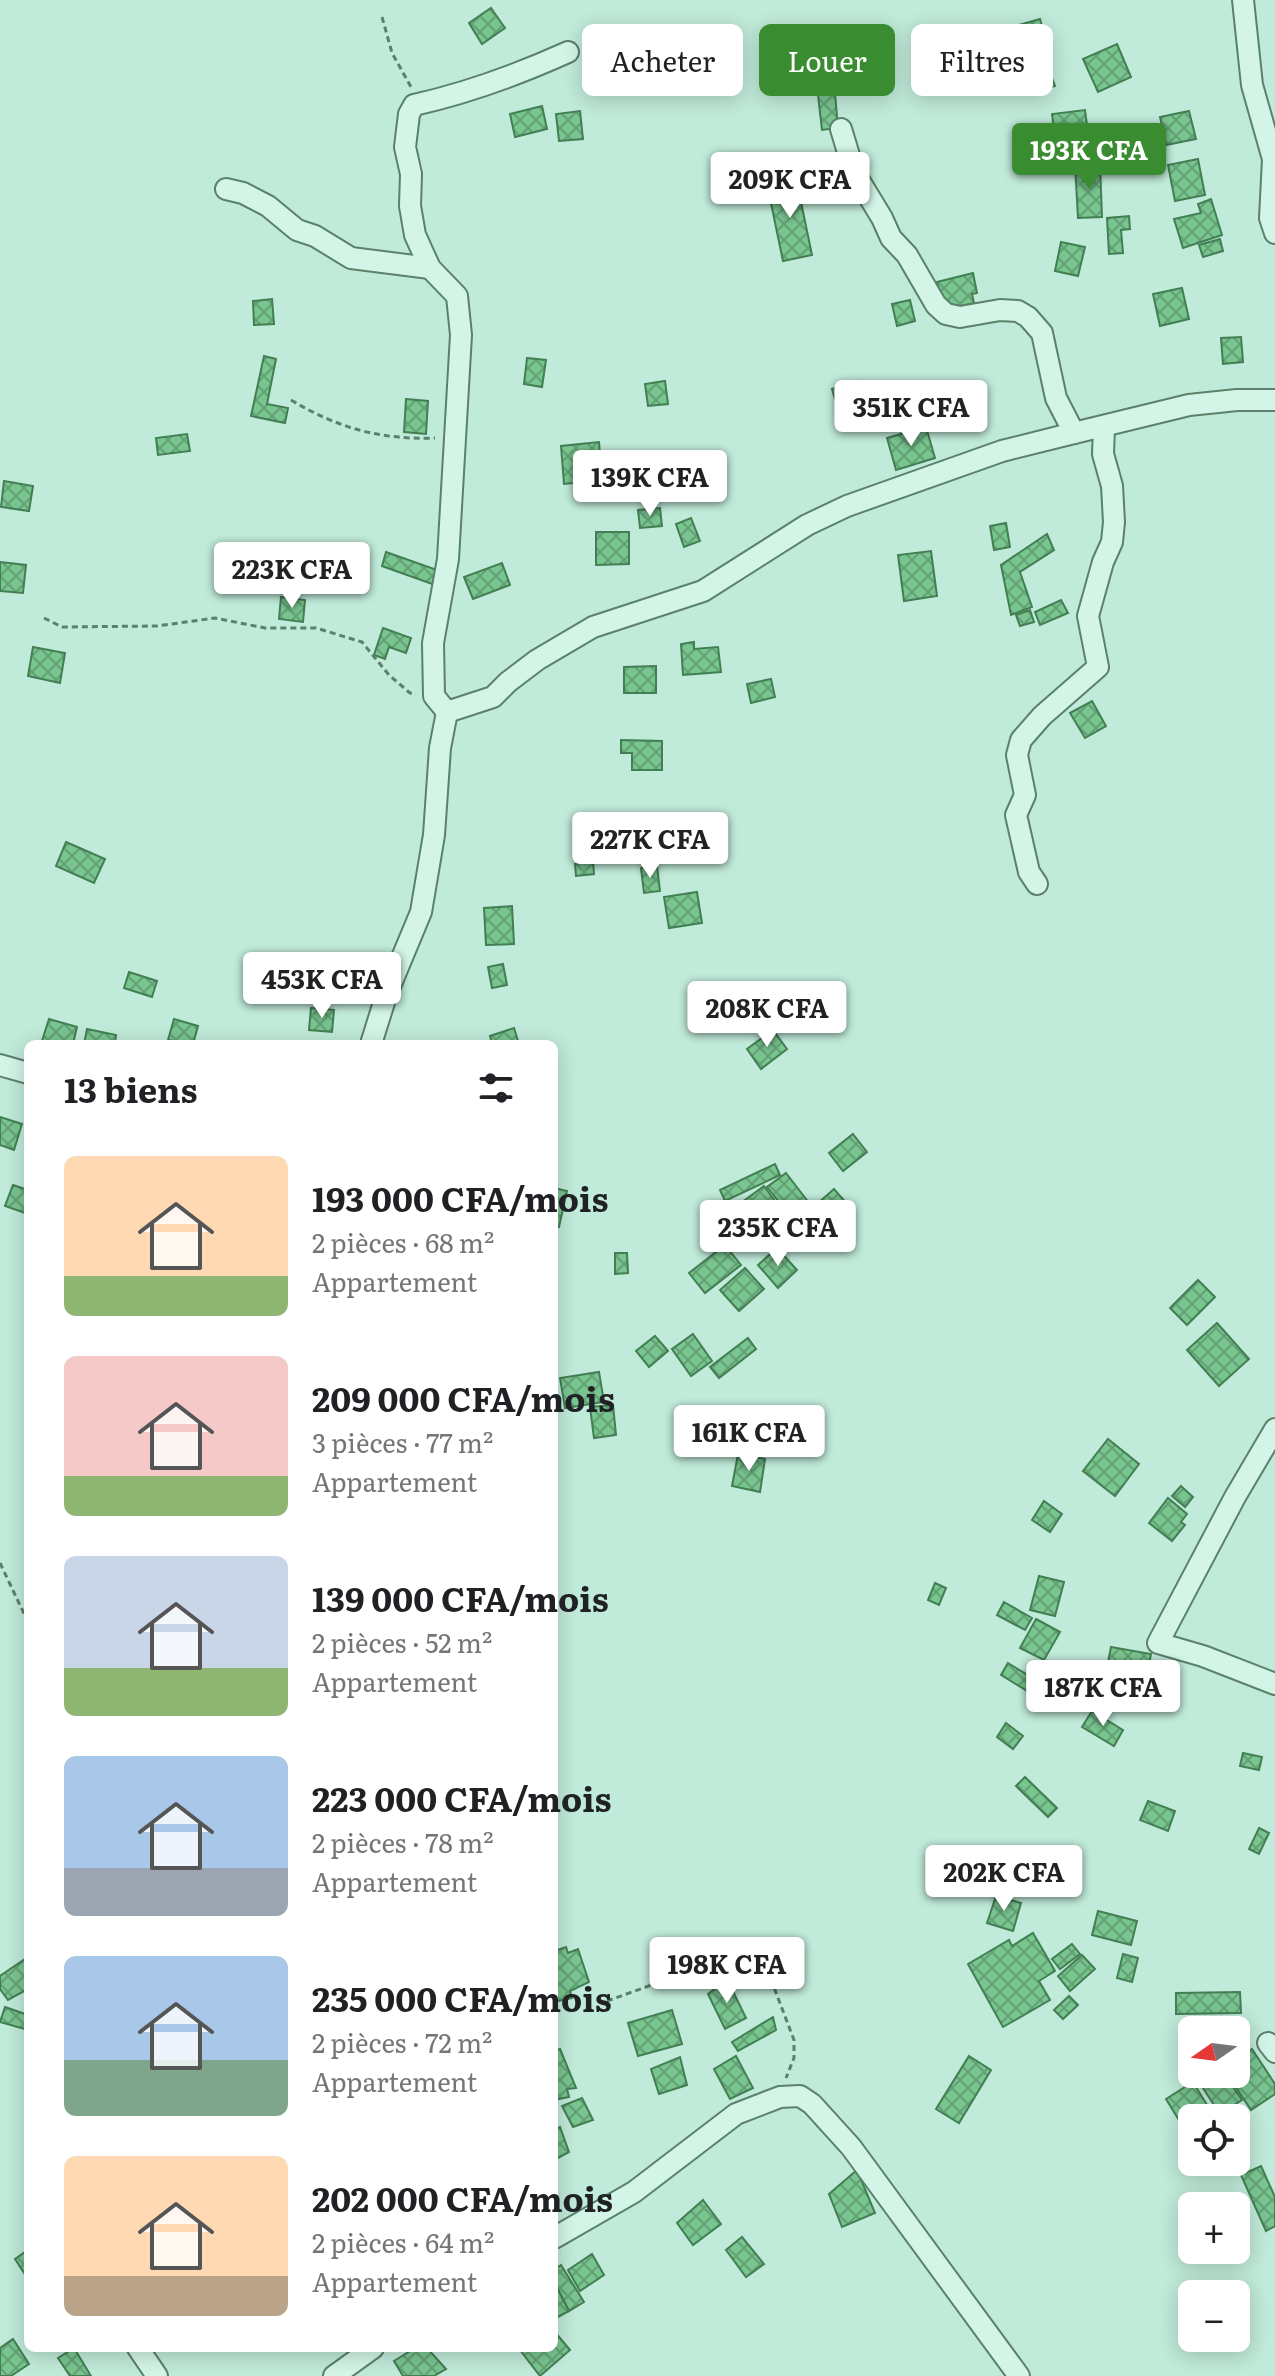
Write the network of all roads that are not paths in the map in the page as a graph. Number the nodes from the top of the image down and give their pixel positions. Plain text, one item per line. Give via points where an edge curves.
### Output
1 (1246, 1) edge
2 (568, 52) dead end
3 (841, 129) dead end
4 (226, 189) dead end
5 (1275, 233) edge
6 (430, 268) junction
7 (1275, 400) edge
8 (1104, 427) junction
9 (1074, 433) junction
10 (440, 704) junction
11 (1037, 884) dead end
12 (372, 1040) edge
13 (0, 1065) edge
14 (24, 1072) edge
15 (1275, 1429) edge
16 (1275, 1684) edge
17 (558, 2236) edge
18 (141, 2352) edge
19 (367, 2352) edge
20 (157, 2376) edge
21 (334, 2376) edge
22 (1019, 2376) edge

1 - 5 street via 1252,85 1273,159 1270,218
2 - 6 street via 466,93 414,105 405,147 410,206 415,235
3 - 9 street via 854,172 936,305 960,317 1018,311 1042,333 1056,398
4 - 6 street via 268,206 297,230 351,258
6 - 10 street via 457,296 461,335 448,559 433,643
7 - 8 street via 1189,405
8 - 9 street
8 - 11 street via 1114,522 1088,616 1098,667 1042,716 1021,740 1017,755 1025,795 1016,815 1029,872
9 - 10 street via 1002,451 847,506 703,591 593,627 537,660 493,697
10 - 12 street via 434,835 421,912
13 - 14 street
15 - 16 street via 1158,1643
17 - 22 street via 634,2192 736,2114 780,2097 800,2096 851,2147
18 - 20 street
19 - 21 street

